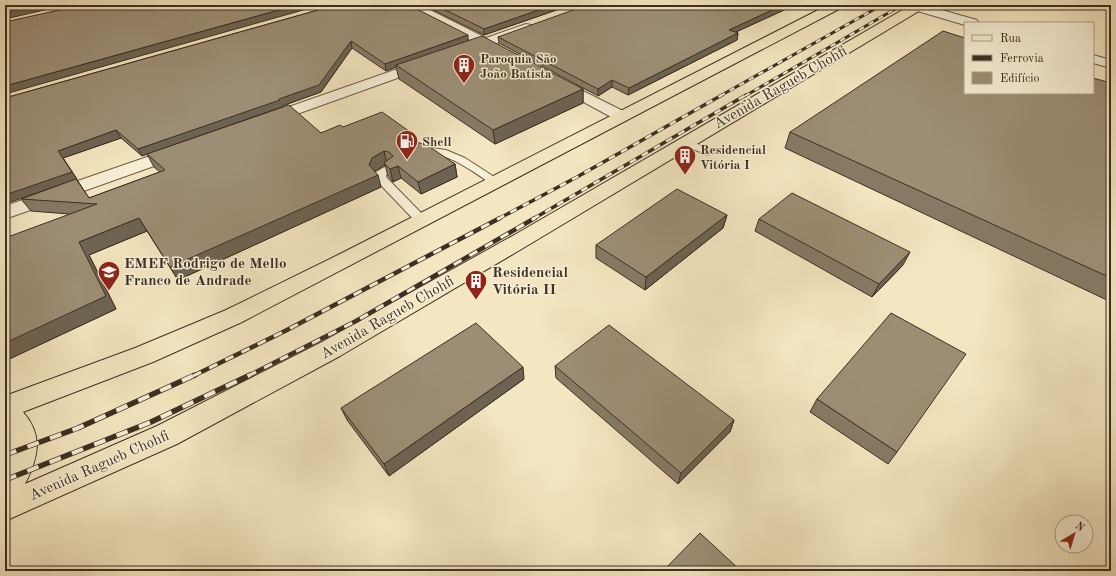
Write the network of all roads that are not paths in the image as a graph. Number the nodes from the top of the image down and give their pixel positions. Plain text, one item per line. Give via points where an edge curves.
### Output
1 (411, 5) edge
2 (837, 5) edge
3 (919, 6) edge
4 (969, 22) edge
5 (536, 24) edge
6 (485, 42) junction
7 (505, 54) edge
8 (1094, 59) edge
9 (1111, 64) edge
10 (546, 76) edge
11 (621, 116) junction
12 (250, 126) edge
13 (686, 142) junction
14 (190, 148) edge
15 (423, 152) edge
16 (707, 152) dead end
17 (388, 168) edge
18 (496, 182) junction
19 (5, 213) edge
20 (421, 220) junction
21 (5, 407) edge
22 (5, 411) edge
23 (5, 490) edge
24 (5, 507) edge

1 - 6 street
2 - 11 highway
3 - 4 street
3 - 13 highway, Avenida Ragueb Chohfi
5 - 6 street
6 - 7 street
6 - 12 street
8 - 9 street
10 - 11 street
11 - 18 highway
13 - 16 lane
13 - 24 highway, Avenida Ragueb Chohfi via 523,239 262,387 167,435
14 - 19 street
15 - 18 lane via 446,152
17 - 20 lane via 380,174 380,178
18 - 20 highway
20 - 21 highway via 234,316 144,355
22 - 23 highway via 17,424 24,439 24,456

